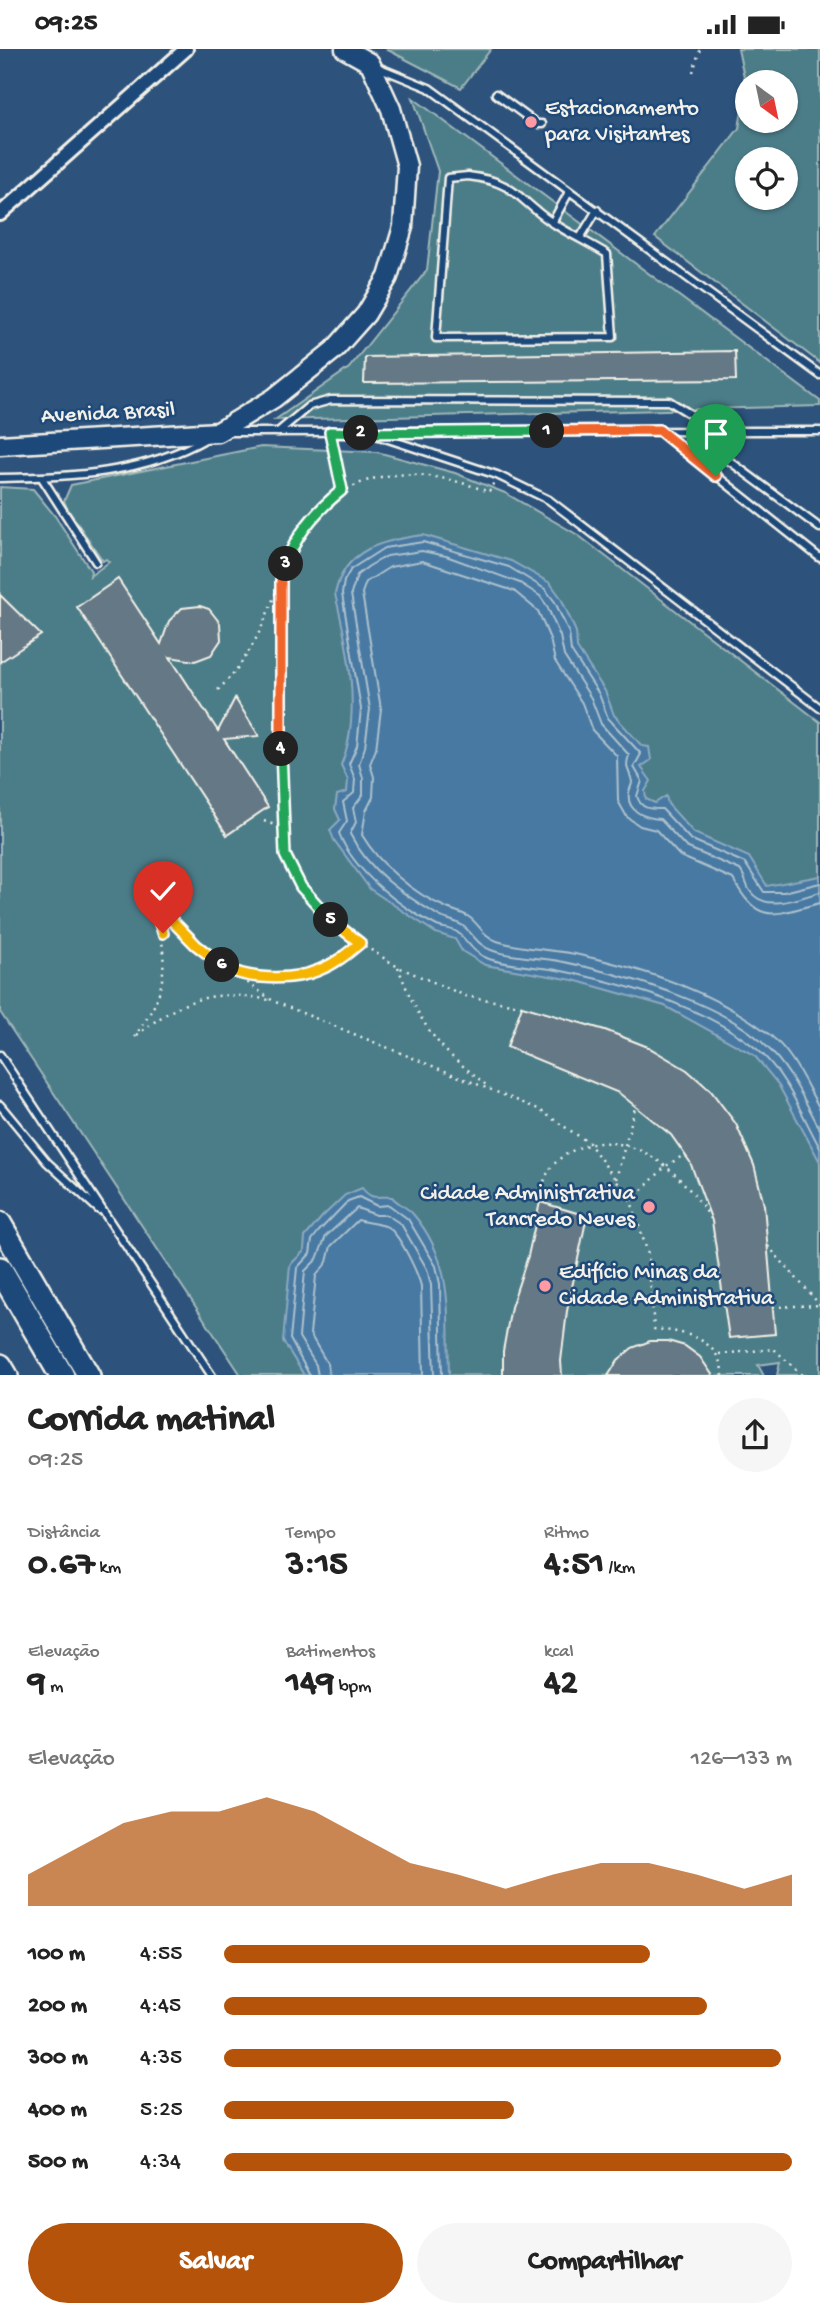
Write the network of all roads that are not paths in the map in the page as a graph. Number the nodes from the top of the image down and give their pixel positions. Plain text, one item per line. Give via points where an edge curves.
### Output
1 (186, 49) edge
2 (345, 49) edge
3 (370, 64) junction
4 (496, 94) dead end
5 (542, 124) dead end
6 (569, 192) junction
7 (597, 210) junction
8 (0, 214) edge
9 (552, 223) junction
10 (580, 238) junction
11 (820, 375) edge
12 (715, 429) junction
13 (659, 430) junction
14 (688, 430) junction
15 (820, 431) edge
16 (218, 432) junction
17 (278, 432) junction
18 (371, 433) junction
19 (0, 445) edge
20 (0, 478) edge
21 (43, 478) junction
22 (820, 528) edge
23 (820, 558) edge
24 (96, 562) dead end
25 (820, 708) edge
26 (0, 1055) edge
27 (0, 1105) edge
28 (109, 1218) junction
29 (0, 1223) edge
30 (0, 1269) edge
31 (0, 1366) edge
32 (6, 1375) edge
33 (62, 1375) edge
34 (89, 1375) edge
35 (212, 1375) edge

1 - 8 street
2 - 3 street
3 - 6 lane via 429,88
3 - 16 street via 391,109 407,166 402,226 388,277 366,314 334,350 274,398
4 - 5 lane
6 - 7 lane
6 - 9 lane
7 - 10 lane
7 - 11 lane
9 - 10 lane
9 - 10 lane via 521,194 492,179 448,179 436,338 613,337 607,254
12 - 14 lane
12 - 15 lane
12 - 17 lane via 669,401 331,400 309,406
13 - 14 lane
13 - 18 lane
13 - 23 lane
14 - 22 lane
16 - 17 lane
16 - 19 street, Avenida Brasil
16 - 21 lane via 179,454 78,476
17 - 18 lane
18 - 25 lane via 497,475 549,500
20 - 21 lane
21 - 24 lane
26 - 28 lane
27 - 28 lane via 47,1162
28 - 35 lane
29 - 34 main road
30 - 33 highway
31 - 32 highway

